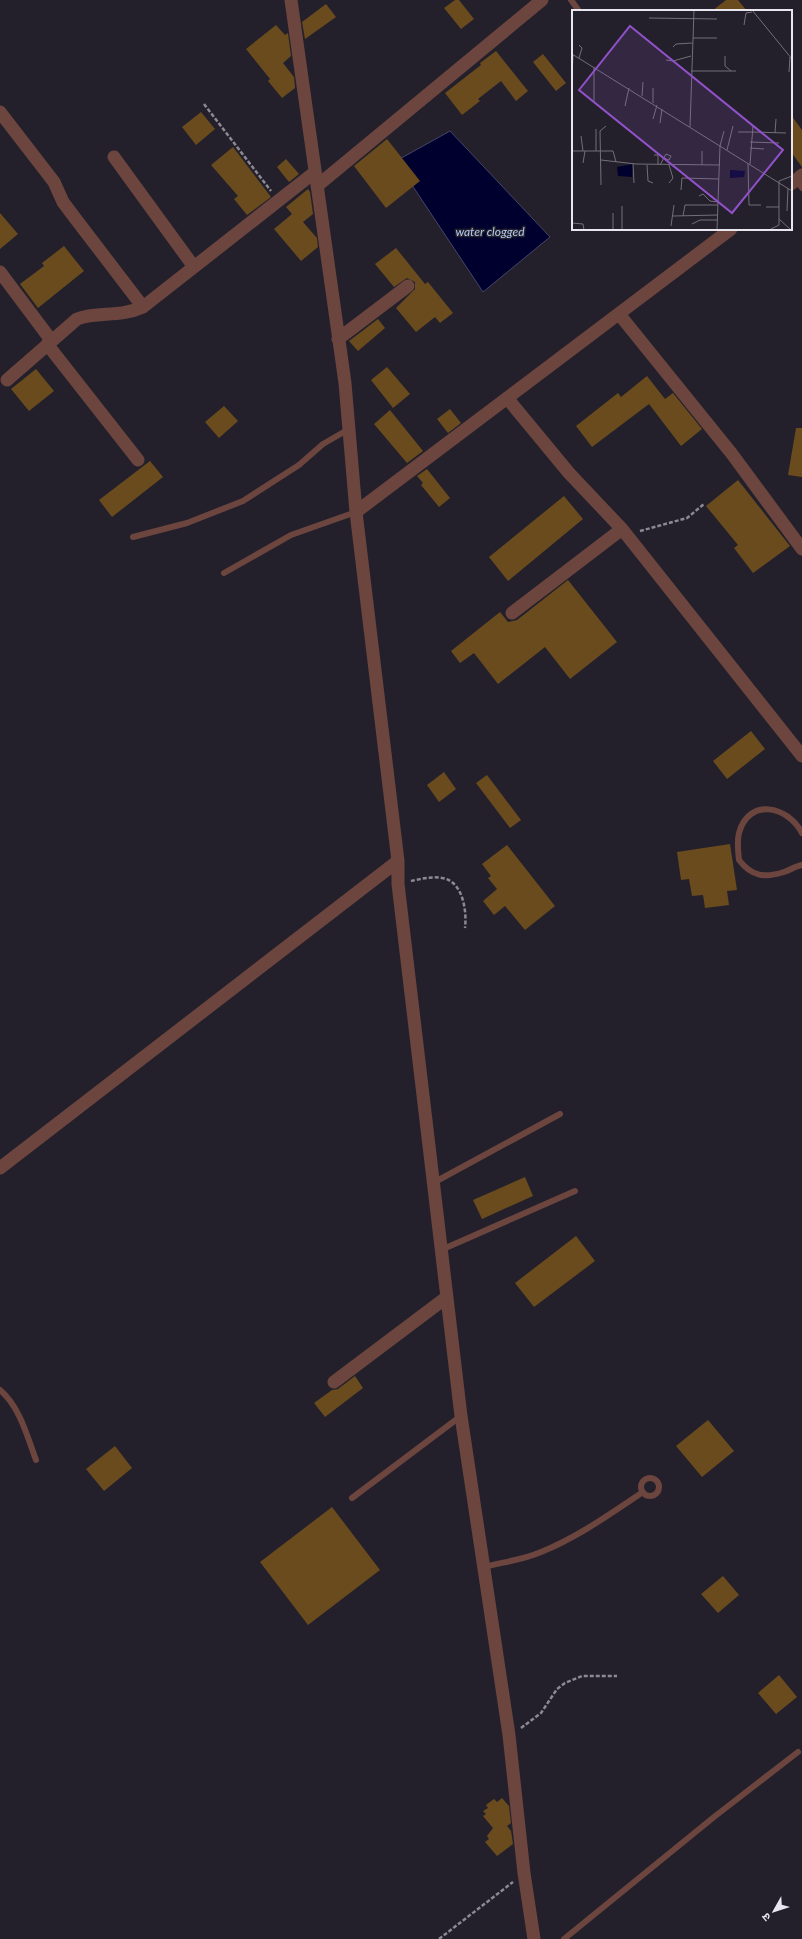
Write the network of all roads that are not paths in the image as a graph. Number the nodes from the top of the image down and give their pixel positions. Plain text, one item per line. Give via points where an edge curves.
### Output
1 (291, 0) edge
2 (542, 0) edge
3 (571, 0) edge
4 (578, 10) edge
5 (0, 112) edge
6 (114, 157) dead end
7 (315, 172) junction
8 (317, 186) junction
9 (730, 230) edge
10 (194, 268) junction
11 (0, 272) edge
12 (408, 286) dead end
13 (143, 307) junction
14 (619, 314) junction
15 (338, 339) junction
16 (49, 342) junction
17 (7, 380) dead end
18 (507, 398) junction
19 (349, 429) junction
20 (138, 460) dead end
21 (356, 512) junction
22 (624, 533) junction
23 (134, 537) dead end
24 (802, 548) edge
25 (224, 573) dead end
26 (512, 613) dead end
27 (802, 756) edge
28 (802, 833) edge
29 (398, 861) junction
30 (802, 865) edge
31 (560, 1114) dead end
32 (0, 1168) edge
33 (433, 1183) junction
34 (575, 1191) dead end
35 (441, 1250) junction
36 (447, 1297) junction
37 (334, 1382) dead end
38 (0, 1390) edge
39 (461, 1416) junction
40 (36, 1460) dead end
41 (643, 1492) dead end
42 (352, 1498) dead end
43 (484, 1567) junction
44 (798, 1752) dead end
45 (534, 1939) edge
46 (564, 1939) edge

1 - 7 street
2 - 8 street
3 - 4 lane
5 - 13 street via 54,182 63,202
6 - 10 street
7 - 8 street
7 - 10 street
8 - 15 street
9 - 14 street
10 - 13 street
11 - 16 street
12 - 15 street
13 - 16 street via 126,313 84,316 76,319
14 - 18 street
14 - 24 street via 732,454
15 - 19 street
16 - 17 street
16 - 20 street
18 - 21 street
18 - 22 street via 569,474
19 - 21 street
19 - 23 lane via 323,444 299,465 243,501 186,523
21 - 25 lane via 291,535
21 - 29 street
22 - 26 street
22 - 27 street
28 - 30 lane via 792,818 786,814 777,810 759,811 744,822 739,833 738,852 740,860 753,874 766,876
29 - 32 street
29 - 33 street via 398,884
31 - 33 lane
33 - 35 street
34 - 35 lane
35 - 36 street
36 - 37 street
36 - 39 street
38 - 40 lane via 24,1425
39 - 42 lane
39 - 43 street
41 - 43 lane via 603,1520 551,1548
43 - 45 street via 509,1735
44 - 46 lane

